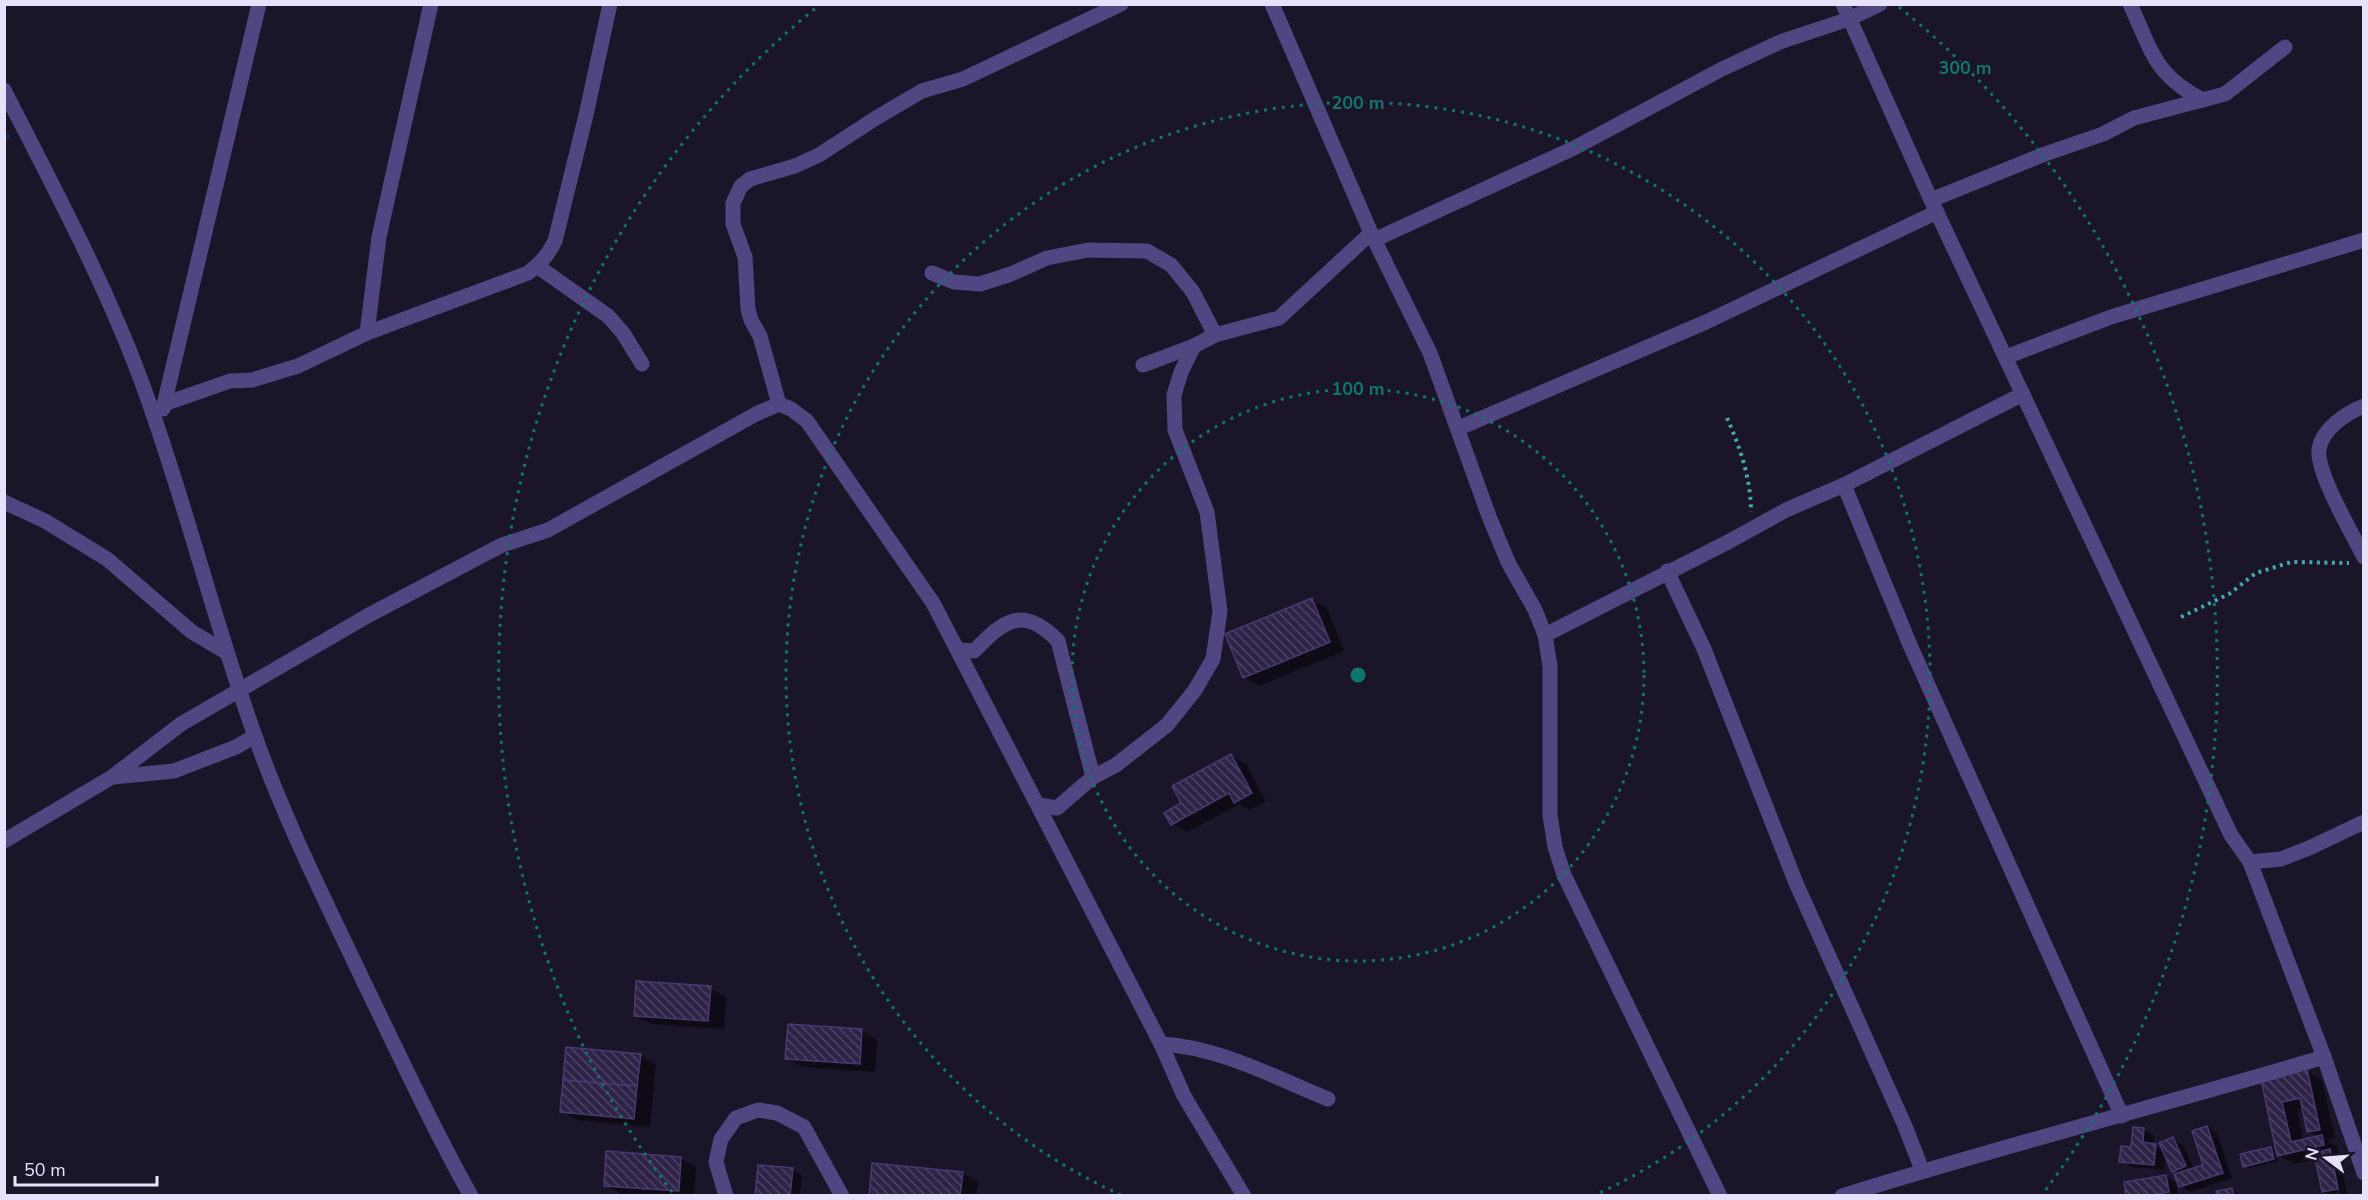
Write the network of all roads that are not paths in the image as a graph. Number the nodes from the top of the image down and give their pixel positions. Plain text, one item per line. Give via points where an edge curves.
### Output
1 (260, 4) edge
2 (430, 4) edge
3 (610, 4) edge
4 (1121, 4) edge
5 (1272, 4) edge
6 (1880, 4) edge
7 (2130, 4) edge
8 (1846, 12) edge
9 (2285, 47) dead end
10 (4, 90) edge
11 (2204, 100) junction
12 (1934, 206) junction
13 (1373, 236) junction
14 (2364, 240) edge
15 (537, 266) junction
16 (932, 273) dead end
17 (367, 333) junction
18 (1215, 334) junction
19 (1194, 346) junction
20 (2006, 357) junction
21 (642, 364) dead end
22 (1143, 365) dead end
23 (2023, 394) junction
24 (164, 404) junction
25 (779, 404) junction
26 (2364, 406) edge
27 (1459, 428) junction
28 (158, 430) junction
29 (1844, 485) junction
30 (4, 502) edge
31 (2358, 560) edge
32 (1667, 571) junction
33 (1545, 635) junction
34 (959, 650) junction
35 (226, 652) junction
36 (240, 689) junction
37 (255, 736) junction
38 (112, 777) junction
39 (1093, 777) junction
40 (1038, 805) junction
41 (2364, 822) edge
42 (4, 841) edge
43 (2250, 862) junction
44 (1161, 1044) junction
45 (2324, 1057) junction
46 (1328, 1099) dead end
47 (2122, 1116) junction
48 (1922, 1170) junction
49 (2364, 1173) edge
50 (1875, 1191) edge
51 (471, 1196) edge
52 (726, 1196) edge
53 (842, 1196) edge
54 (1244, 1196) edge
55 (1720, 1196) edge
56 (1842, 1196) edge

1 - 24 street
2 - 17 street via 380,237
3 - 15 street via 555,241
4 - 25 street via 963,79 922,91 819,155 750,179 741,186 733,203 733,224 745,257 748,309
5 - 13 street
6 - 8 street
7 - 11 street via 2166,76
8 - 12 street
8 - 13 street via 1722,69 1574,148
9 - 11 street via 2225,94
10 - 28 street via 97,273
11 - 12 street via 2134,118
12 - 20 street
12 - 27 street via 1706,322
13 - 18 street via 1279,318
13 - 27 street via 1430,353
14 - 20 street via 2155,303
15 - 17 street via 528,273
15 - 21 street via 608,316
16 - 18 street via 954,282 980,284 1047,258 1088,250 1147,251 1171,265 1192,292
17 - 24 street via 298,366 252,380 230,381
18 - 19 street
19 - 22 street
19 - 39 street via 1174,395 1175,430 1207,512 1220,611 1213,660 1167,725 1116,765
20 - 23 street
23 - 29 street
23 - 43 street via 2231,835
24 - 28 street
25 - 34 street via 799,414 826,447 933,603
25 - 36 street via 548,530 502,545 369,615
26 - 31 street via 2351,411 2324,436 2319,450 2320,467
27 - 33 street via 1494,528
28 - 35 street
29 - 32 street
29 - 47 street via 1910,645
30 - 35 street via 45,521 107,559 192,632
32 - 33 street
32 - 48 street via 1704,650 1796,883
33 - 55 street via 1550,666 1550,815 1555,847 1564,875
34 - 39 street via 974,651 996,627 1011,622 1029,620 1044,627 1058,641
34 - 40 street
35 - 36 street
36 - 37 street
36 - 38 street via 165,735
37 - 38 street via 174,771
37 - 51 street via 318,886
38 - 42 street
39 - 40 street via 1057,808
40 - 44 street
41 - 43 street via 2281,859
43 - 45 street
44 - 46 street via 1214,1053
44 - 54 street via 1184,1096
45 - 47 street
45 - 49 street
47 - 48 street
48 - 50 street
50 - 56 street
52 - 53 street via 716,1162 721,1139 736,1118 758,1110 777,1113 804,1127

